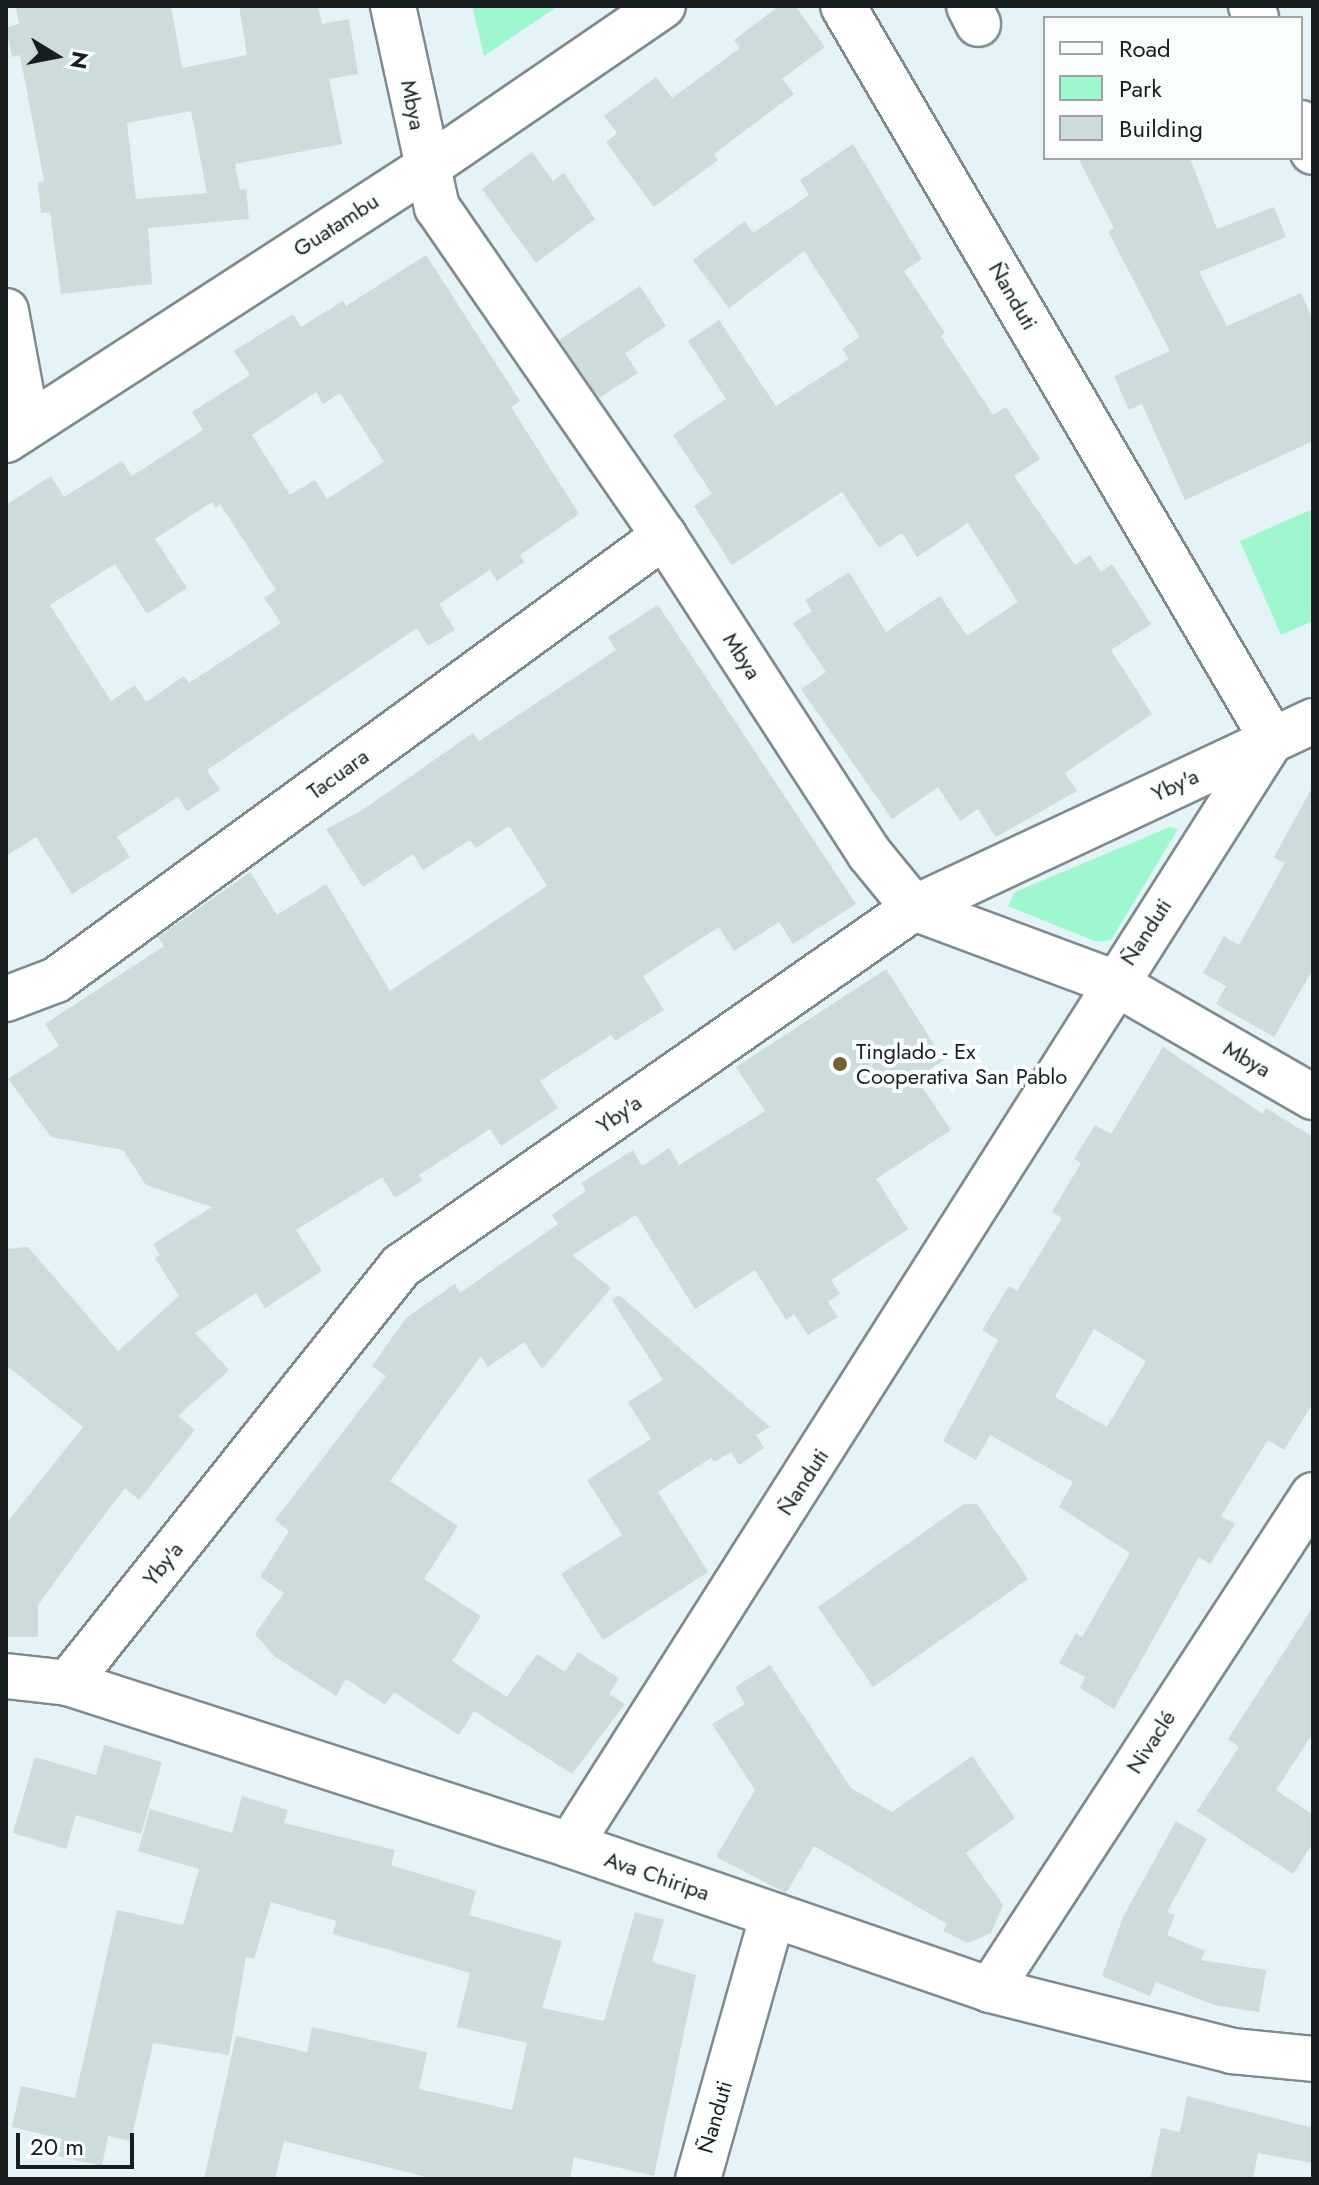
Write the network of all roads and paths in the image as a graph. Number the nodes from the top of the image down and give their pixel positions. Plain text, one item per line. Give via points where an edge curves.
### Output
1 (393, 6) edge
2 (663, 6) edge
3 (843, 6) edge
4 (1303, 128) edge
5 (1313, 152) edge
6 (426, 168) junction
7 (6, 311) edge
8 (16, 432) edge
9 (664, 536) junction
10 (1313, 721) edge
11 (1272, 739) junction
12 (914, 908) junction
13 (1113, 982) junction
14 (6, 999) edge
15 (1313, 1097) edge
16 (1313, 1495) edge
17 (6, 1676) edge
18 (68, 1683) junction
19 (570, 1845) junction
20 (772, 1917) junction
21 (990, 1990) junction
22 (1313, 2059) edge
23 (698, 2179) edge

1 - 6 street, Mbya
2 - 6 street, Guatambu
3 - 11 street, Ñanduti
4 - 5 street
6 - 8 street, Guatambu
6 - 9 street, Mbya via 437,207
7 - 8 street
9 - 12 street, Mbya via 869,853
9 - 14 street, Tacuara via 56,980
10 - 11 street, Yby'a
11 - 12 street, Yby'a
11 - 13 street, Ñanduti
12 - 13 street, Mbya
12 - 18 street, Yby'a via 401,1266
13 - 15 street, Mbya
13 - 19 street, Ñanduti via 864,1386
16 - 21 street, Nivaclé
17 - 18 street, Ava Chiripa
18 - 19 street, Ava Chiripa
19 - 20 street, Ava Chiripa
20 - 21 street, Ava Chiripa
20 - 23 street, Ñanduti
21 - 22 street, Ava Chiripa via 1232,2051

